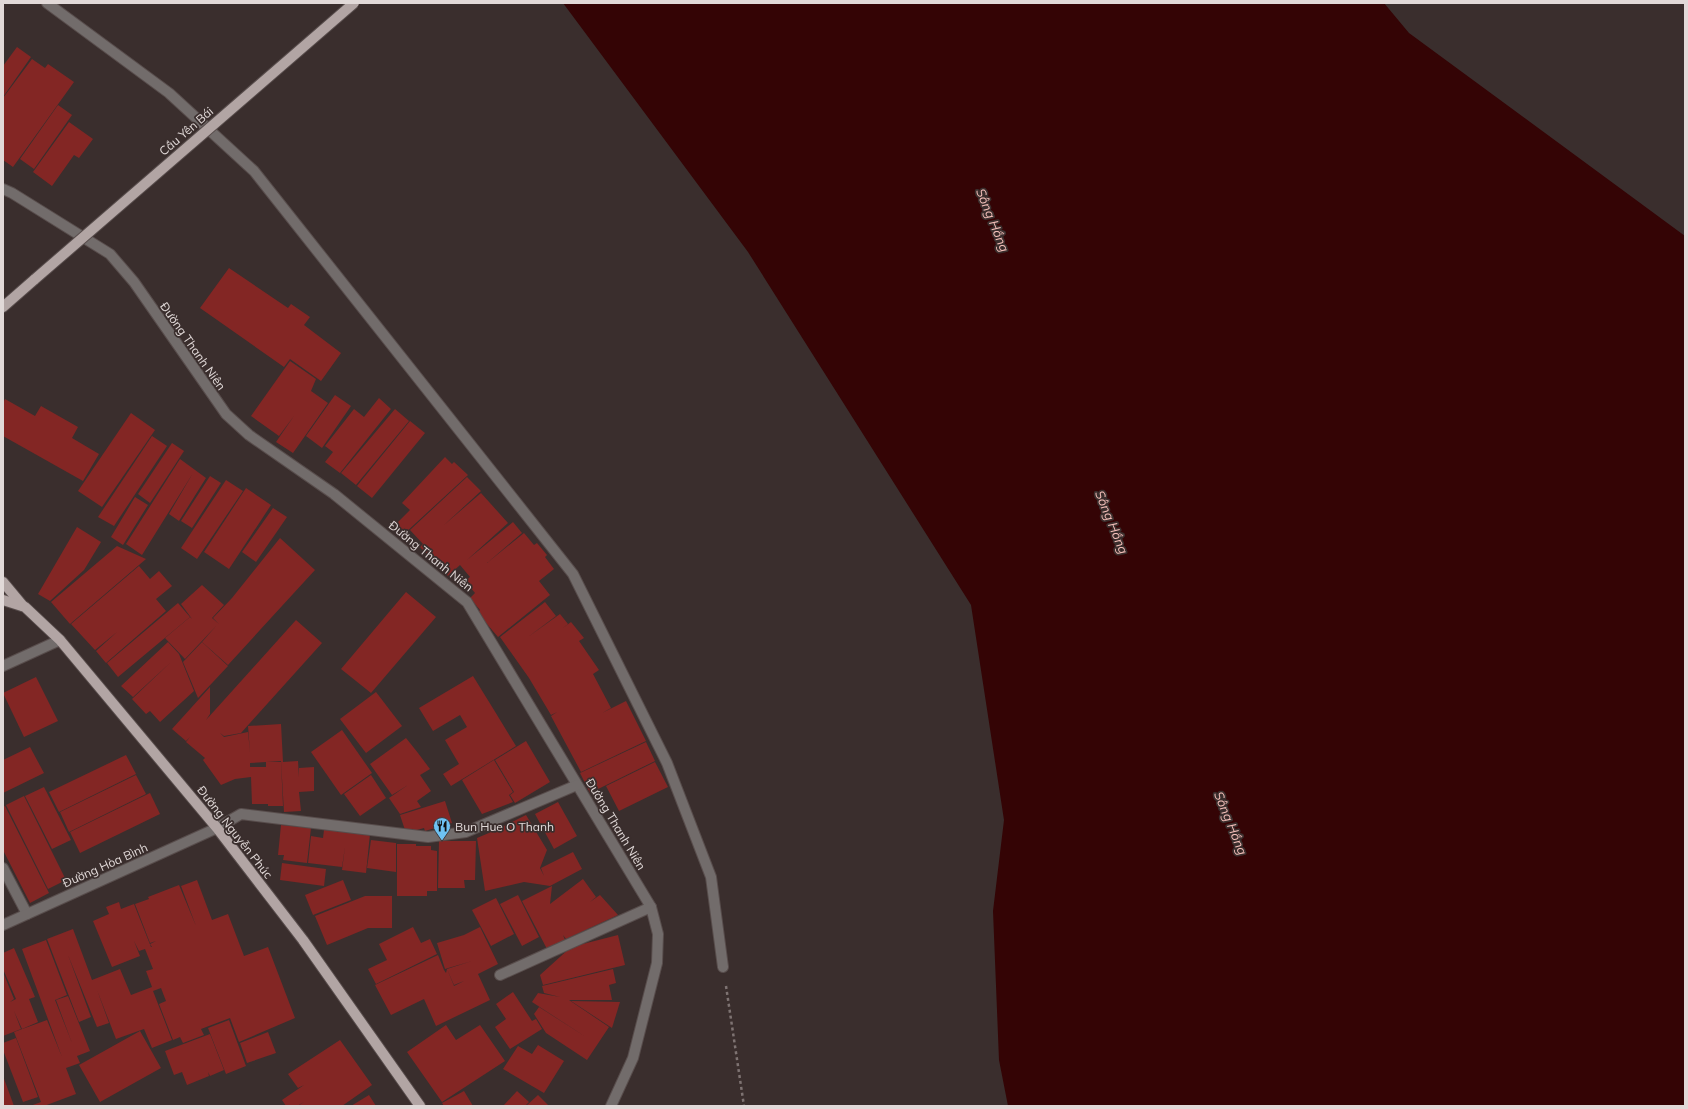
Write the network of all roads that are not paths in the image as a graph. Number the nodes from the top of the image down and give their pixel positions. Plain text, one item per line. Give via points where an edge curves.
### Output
1 (47, 3) edge
2 (354, 3) edge
3 (3, 189) edge
4 (3, 307) edge
5 (3, 582) edge
6 (3, 600) edge
7 (25, 607) junction
8 (60, 640) junction
9 (3, 666) edge
10 (577, 785) junction
11 (217, 828) junction
12 (3, 868) edge
13 (651, 907) junction
14 (27, 914) junction
15 (3, 925) edge
16 (723, 967) road end
17 (500, 975) dead end
18 (420, 1106) edge
19 (611, 1106) edge

1 - 16 street via 169,94 254,171 573,574 667,763 706,862 711,877
2 - 4 main road, Cầu Yên Bái, bridge
3 - 10 street, Đường Thanh Niên via 110,254 134,282 226,414 249,435 334,494 467,602
5 - 7 main road
6 - 7 main road, Đường Nguyễn Phúc
7 - 8 main road, Đường Nguyễn Phúc
8 - 9 street
8 - 11 main road, Đường Nguyễn Phúc
10 - 11 street, Đường Hòa Bình via 466,832 428,837 241,814
10 - 13 street, Đường Thanh Niên
11 - 14 street, Đường Hòa Bình
11 - 18 main road, Đường Nguyễn Phúc via 303,940
12 - 14 street
13 - 17 street
13 - 19 street, Đường Thanh Niên via 658,934 657,963 633,1058
14 - 15 street, Đường Hòa Bình

